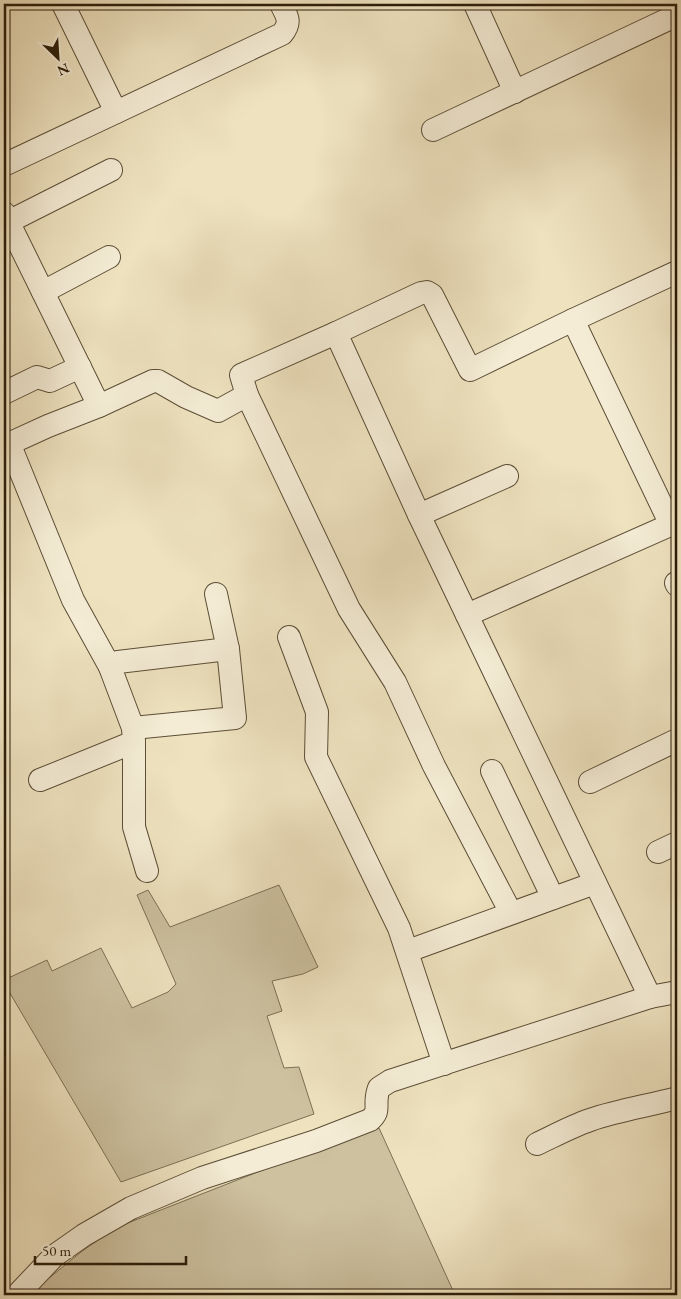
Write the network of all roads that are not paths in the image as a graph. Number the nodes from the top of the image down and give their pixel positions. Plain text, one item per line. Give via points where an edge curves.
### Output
1 (64, 4) edge
2 (281, 4) edge
3 (475, 4) edge
4 (677, 15) edge
5 (515, 92) junction
6 (116, 112) junction
7 (433, 130) dead end
8 (4, 166) edge
9 (112, 170) dead end
10 (6, 217) edge
11 (109, 257) dead end
12 (677, 272) edge
13 (43, 292) junction
14 (573, 320) junction
15 (336, 332) junction
16 (80, 367) junction
17 (4, 393) edge
18 (247, 395) junction
19 (99, 406) junction
20 (6, 445) edge
21 (507, 476) dead end
22 (419, 515) junction
23 (674, 523) edge
24 (216, 594) dead end
25 (467, 614) junction
26 (289, 637) dead end
27 (228, 649) junction
28 (110, 668) junction
29 (133, 735) junction
30 (677, 740) edge
31 (492, 771) dead end
32 (40, 780) dead end
33 (590, 782) dead end
34 (148, 871) dead end
35 (595, 883) junction
36 (553, 898) junction
37 (511, 913) junction
38 (408, 951) junction
39 (677, 992) edge
40 (650, 997) junction
41 (444, 1064) junction
42 (677, 1098) edge
43 (537, 1144) dead end
44 (17, 1295) edge

1 - 6 street
2 - 6 street via 288,20 282,34
3 - 5 street
4 - 5 street
5 - 7 street
6 - 8 street
9 - 10 street
10 - 13 street
11 - 13 street
12 - 14 street
13 - 16 street
14 - 15 street via 470,370 432,295 427,292
14 - 23 street
15 - 18 street via 241,375
15 - 22 street
16 - 17 street via 50,381 37,378
16 - 19 street
18 - 19 street via 218,412 153,381
18 - 37 street via 349,609 395,682 434,766
19 - 20 street
20 - 28 street via 73,600
21 - 22 street
22 - 25 street
23 - 25 street
24 - 27 street
25 - 35 street
26 - 38 street via 317,712 316,756 400,928
27 - 28 street via 118,662
27 - 29 street via 235,718
28 - 29 street
29 - 32 street
29 - 34 street via 134,827
30 - 33 street
31 - 36 street
35 - 36 street
35 - 40 street
36 - 37 street
37 - 38 street
38 - 41 street
39 - 40 street
40 - 41 street
41 - 44 street via 384,1084 379,1088 376,1115 370,1120 202,1178 131,1208 54,1256
42 - 43 street via 589,1120

